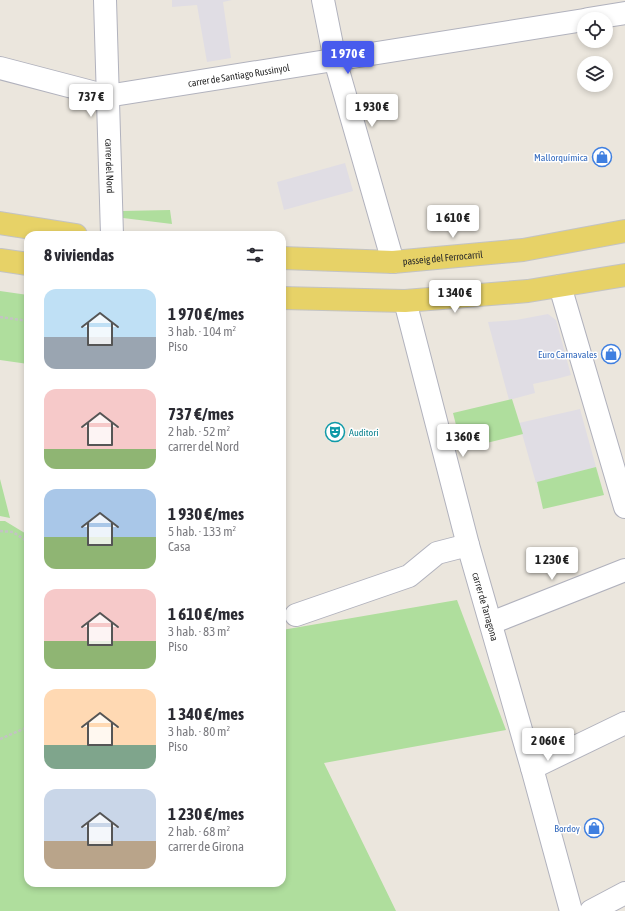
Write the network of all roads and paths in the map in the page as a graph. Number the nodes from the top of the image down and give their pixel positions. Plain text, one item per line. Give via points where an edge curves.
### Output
1 (105, 0) edge
2 (323, 0) edge
3 (625, 13) edge
4 (613, 15) edge
5 (577, 21) edge
6 (336, 60) junction
7 (0, 68) edge
8 (107, 96) junction
9 (0, 223) edge
10 (51, 231) edge
11 (112, 231) edge
12 (625, 231) edge
13 (286, 258) edge
14 (0, 260) edge
15 (393, 262) junction
16 (24, 263) edge
17 (625, 275) edge
18 (560, 286) junction
19 (286, 298) edge
20 (405, 301) junction
21 (0, 317) edge
22 (24, 320) edge
23 (625, 507) edge
24 (0, 531) edge
25 (24, 539) edge
26 (468, 545) junction
27 (625, 570) edge
28 (296, 615) dead end
29 (491, 623) junction
30 (625, 723) edge
31 (24, 729) edge
32 (0, 739) edge
33 (532, 768) junction
34 (625, 893) edge
35 (571, 911) edge
36 (591, 911) edge

1 - 8 street, carrer del Nord
2 - 6 street
3 - 4 street
5 - 6 street, carrer de Santiago Russinyol
6 - 8 street, carrer de Santiago Russinyol
6 - 15 street
7 - 8 street
8 - 11 street, carrer del Nord
9 - 10 main road
12 - 15 main road, passeig del Ferrocarril via 523,250
13 - 15 main road, passeig del Ferrocarril
14 - 16 main road
17 - 18 main road
18 - 20 main road
18 - 23 street
19 - 20 main road
20 - 26 street, carrer de Tarragona
21 - 22 path
24 - 25 path via 13,532
26 - 28 street via 437,553 409,576
26 - 29 street, carrer de Tarragona
27 - 29 street
29 - 33 street, carrer de Tarragona
30 - 33 street
31 - 32 path
33 - 35 street, carrer de Tarragona
34 - 36 street

